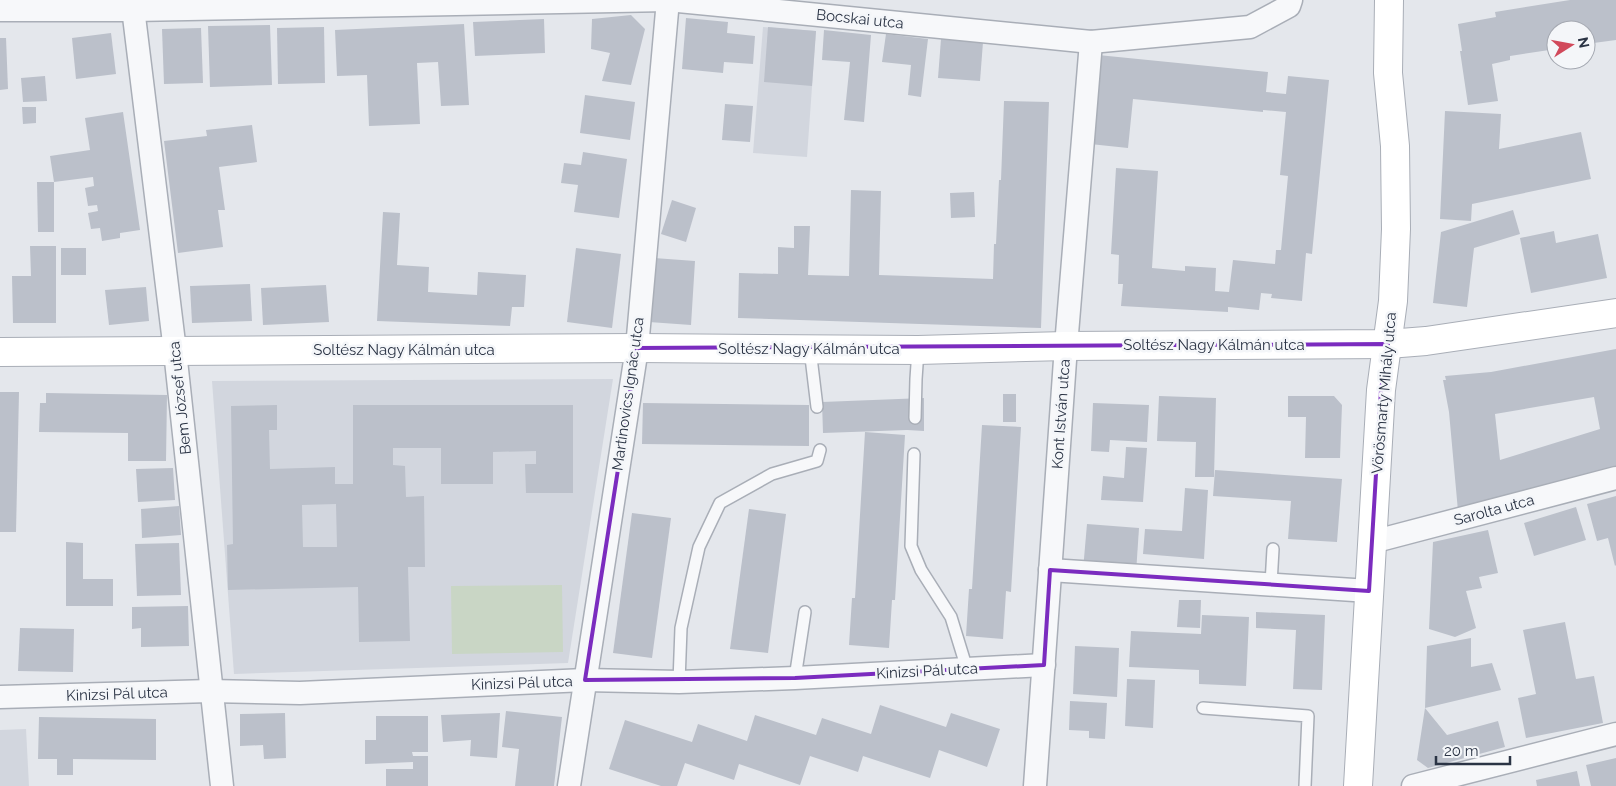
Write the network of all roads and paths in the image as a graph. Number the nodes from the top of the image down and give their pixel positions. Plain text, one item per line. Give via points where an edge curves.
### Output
1 (668, 0) edge
2 (1291, 0) edge
3 (1389, 0) edge
4 (132, 5) edge
5 (0, 10) edge
6 (1091, 42) junction
7 (1616, 313) edge
8 (1388, 344) junction
9 (1066, 346) junction
10 (636, 348) junction
11 (810, 348) junction
12 (918, 350) junction
13 (175, 351) junction
14 (0, 352) edge
15 (817, 407) dead end
16 (915, 418) dead end
17 (820, 450) dead end
18 (914, 454) dead end
19 (1616, 478) edge
20 (1372, 542) junction
21 (1273, 549) dead end
22 (1050, 570) junction
23 (1271, 584) junction
24 (1369, 591) junction
25 (805, 612) dead end
26 (1044, 665) junction
27 (967, 669) junction
28 (795, 678) junction
29 (585, 680) junction
30 (679, 682) junction
31 (210, 691) junction
32 (0, 697) edge
33 (1203, 708) dead end
34 (1616, 734) edge
35 (222, 786) edge
36 (569, 786) edge
37 (1035, 786) edge
38 (1305, 786) edge
39 (1358, 786) edge
40 (1413, 786) edge

1 - 4 street, Bocskai utca
1 - 6 street, Bocskai utca
1 - 10 street, Martinovics Ignác utca
2 - 6 street, Bocskai utca via 1289,6 1250,28
3 - 8 street, Vörösmarty Mihály utca via 1388,73 1395,146 1396,229
4 - 5 street, Bocskai utca
4 - 13 street, Bem József utca
6 - 9 street, Kont István utca
7 - 8 street, Soltész Nagy Kálmán utca
8 - 9 street, Soltész Nagy Kálmán utca
8 - 20 street, Vörösmarty Mihály utca via 1381,390
9 - 12 street, Soltész Nagy Kálmán utca
9 - 22 street, Kont István utca
10 - 11 street, Soltész Nagy Kálmán utca
10 - 13 street, Soltész Nagy Kálmán utca
10 - 29 street, Martinovics Ignác utca
11 - 12 street, Soltész Nagy Kálmán utca
11 - 15 lane
12 - 16 lane
13 - 14 street, Soltész Nagy Kálmán utca
13 - 31 street, Bem József utca
17 - 30 lane via 817,461 772,474 720,503 699,546 681,628
18 - 27 lane via 911,546 921,570 950,617
19 - 20 street, Sarolta utca
20 - 24 street, Vörösmarty Mihály utca
21 - 23 lane
22 - 23 street
22 - 26 street, Kont István utca
23 - 24 street
24 - 39 street, Vörösmarty Mihály utca
25 - 28 lane
26 - 27 street, Kinizsi Pál utca
26 - 37 street, Kont István utca
27 - 28 street, Kinizsi Pál utca
28 - 30 street, Kinizsi Pál utca
29 - 30 street, Kinizsi Pál utca
29 - 31 street, Kinizsi Pál utca via 300,693
29 - 36 street, Martinovics Ignác utca
31 - 32 street, Kinizsi Pál utca
31 - 35 street, Bem József utca
33 - 38 lane via 1308,716
34 - 40 street

